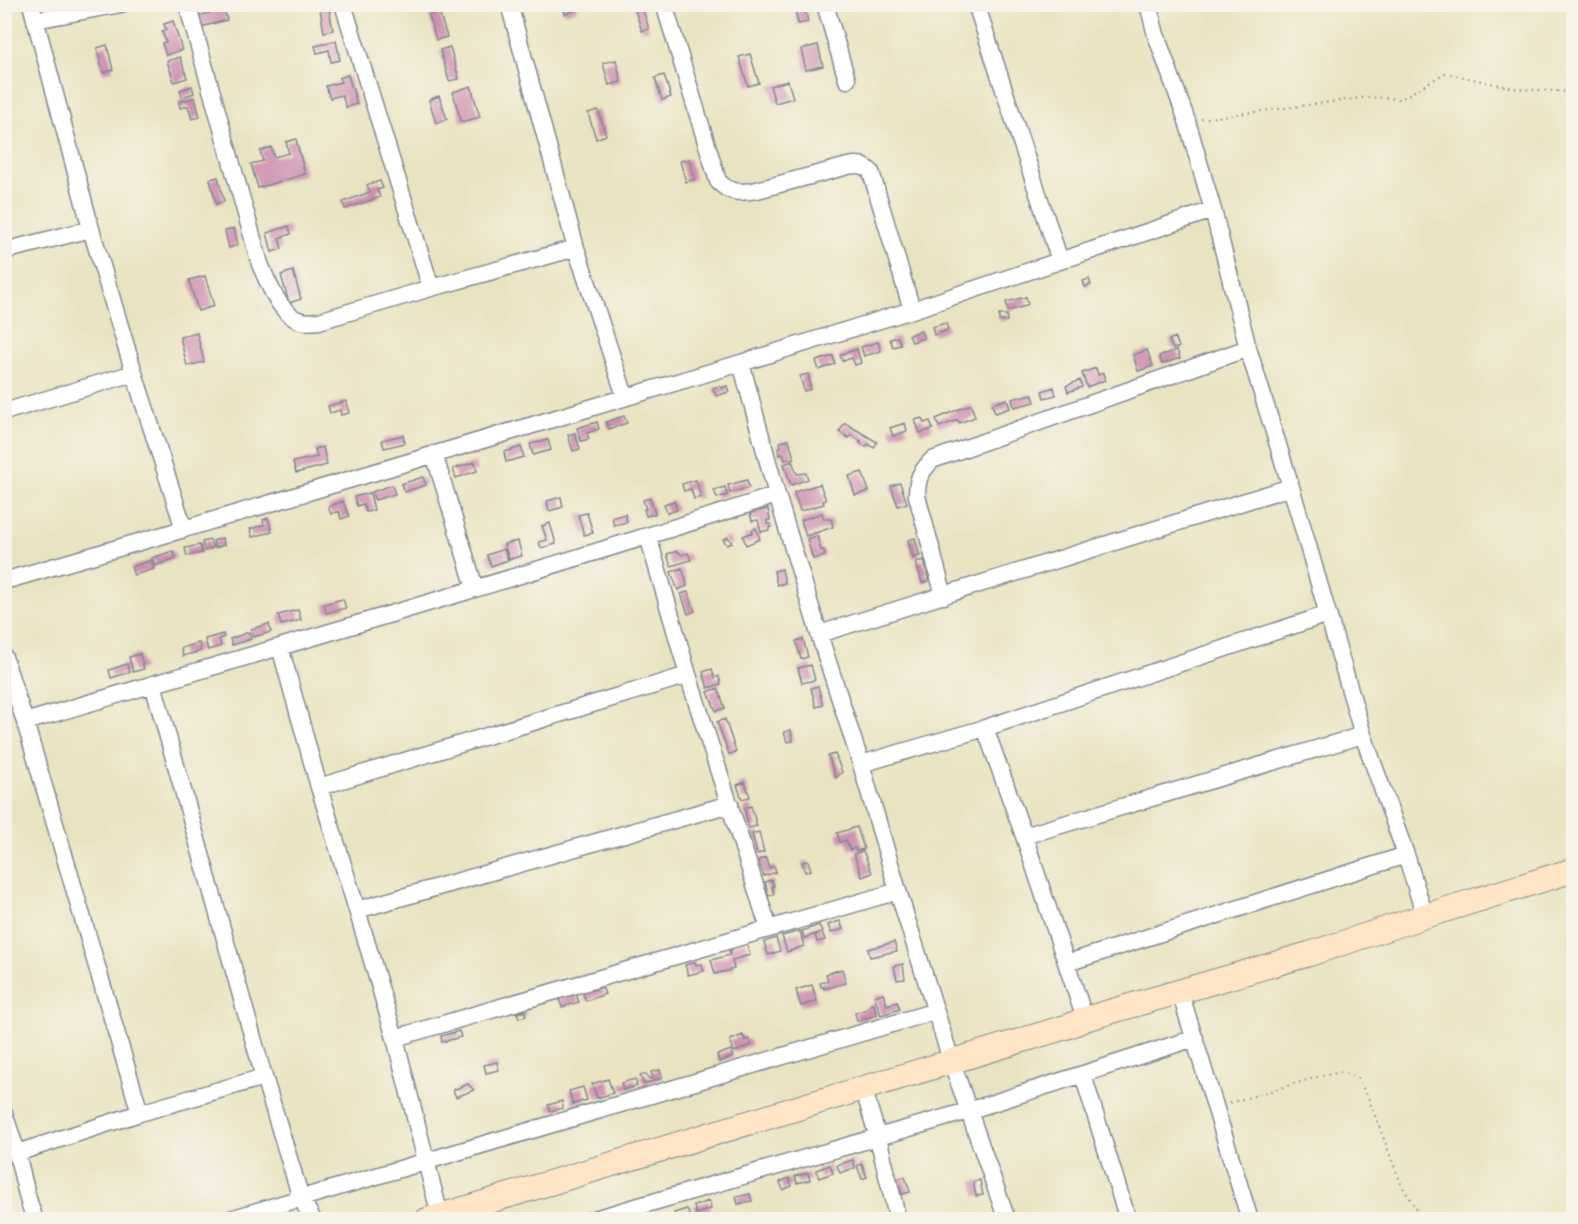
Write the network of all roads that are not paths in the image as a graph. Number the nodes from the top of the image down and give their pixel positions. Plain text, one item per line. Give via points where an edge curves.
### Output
1 (120, 4) edge
2 (187, 4) edge
3 (343, 4) edge
4 (509, 4) edge
5 (664, 4) edge
6 (825, 4) edge
7 (976, 4) edge
8 (1148, 4) edge
9 (33, 12) edge
10 (847, 80) dead end
11 (1213, 210) junction
12 (91, 229) junction
13 (576, 248) junction
14 (4, 251) edge
15 (1060, 261) junction
16 (431, 288) junction
17 (912, 310) junction
18 (1248, 348) junction
19 (741, 363) junction
20 (134, 373) junction
21 (625, 396) junction
22 (4, 412) edge
23 (434, 454) junction
24 (1291, 487) junction
25 (777, 495) junction
26 (183, 529) junction
27 (648, 536) junction
28 (4, 581) edge
29 (475, 588) junction
30 (944, 596) junction
31 (1328, 614) junction
32 (819, 634) junction
33 (280, 647) junction
34 (4, 657) edge
35 (688, 675) junction
36 (153, 684) junction
37 (25, 722) junction
38 (985, 728) junction
39 (1363, 735) junction
40 (861, 764) junction
41 (319, 787) junction
42 (730, 804) junction
43 (1024, 836) junction
44 (1406, 855) junction
45 (1574, 870) edge
46 (898, 891) junction
47 (357, 910) junction
48 (1425, 916) junction
49 (769, 929) junction
50 (1067, 963) junction
51 (1180, 992) junction
52 (936, 1011) junction
53 (1085, 1019) junction
54 (395, 1038) junction
55 (1195, 1038) junction
56 (951, 1060) junction
57 (1083, 1075) junction
58 (264, 1077) junction
59 (863, 1087) junction
60 (968, 1111) junction
61 (4, 1113) edge
62 (140, 1113) junction
63 (878, 1138) junction
64 (17, 1153) junction
65 (426, 1162) junction
66 (301, 1198) junction
67 (433, 1218) edge
68 (35, 1220) edge
69 (228, 1220) edge
70 (313, 1220) edge
71 (591, 1220) edge
72 (898, 1220) edge
73 (1007, 1220) edge
74 (1128, 1220) edge
75 (1250, 1220) edge

1 - 9 street
2 - 16 street via 255,250 270,287 285,310 301,321 319,321
3 - 16 street
4 - 13 street
5 - 17 street via 718,181 724,188 745,192 865,165 871,172
6 - 10 street
7 - 15 street
8 - 11 street
9 - 12 street
11 - 15 street
11 - 18 street
12 - 14 street
12 - 20 street
13 - 16 street
13 - 21 street
15 - 17 street
17 - 19 street
18 - 24 street
18 - 30 street via 932,460 917,480 917,496
19 - 21 street
19 - 25 street
20 - 22 street
20 - 26 street
21 - 23 street
23 - 26 street
23 - 29 street
24 - 30 street
24 - 31 street
25 - 27 street
25 - 32 street
26 - 28 street
27 - 29 street
27 - 35 street
29 - 33 street
30 - 32 street
31 - 38 street
31 - 39 street
32 - 40 street
33 - 36 street
33 - 41 street
34 - 37 street
35 - 41 street
35 - 42 street
36 - 37 street
36 - 58 street
37 - 62 street
38 - 40 street
38 - 43 street
39 - 43 street
39 - 44 street
40 - 46 street
41 - 47 street
42 - 47 street
42 - 49 street
43 - 50 street
44 - 48 street
44 - 50 street
45 - 48 street
46 - 49 street
46 - 52 street
47 - 54 street
48 - 51 street
49 - 54 street
50 - 53 street
51 - 53 street
51 - 55 street
52 - 56 street
52 - 65 street
53 - 56 street
54 - 65 street
55 - 57 street
55 - 75 street
56 - 59 street
56 - 60 street
57 - 60 street
57 - 74 street
58 - 62 street
58 - 66 street
59 - 63 street
59 - 67 street
60 - 63 street
60 - 73 street
61 - 64 street
62 - 64 street
63 - 71 street
63 - 72 street
64 - 68 street
65 - 66 street
65 - 67 street
66 - 69 street
66 - 70 street

